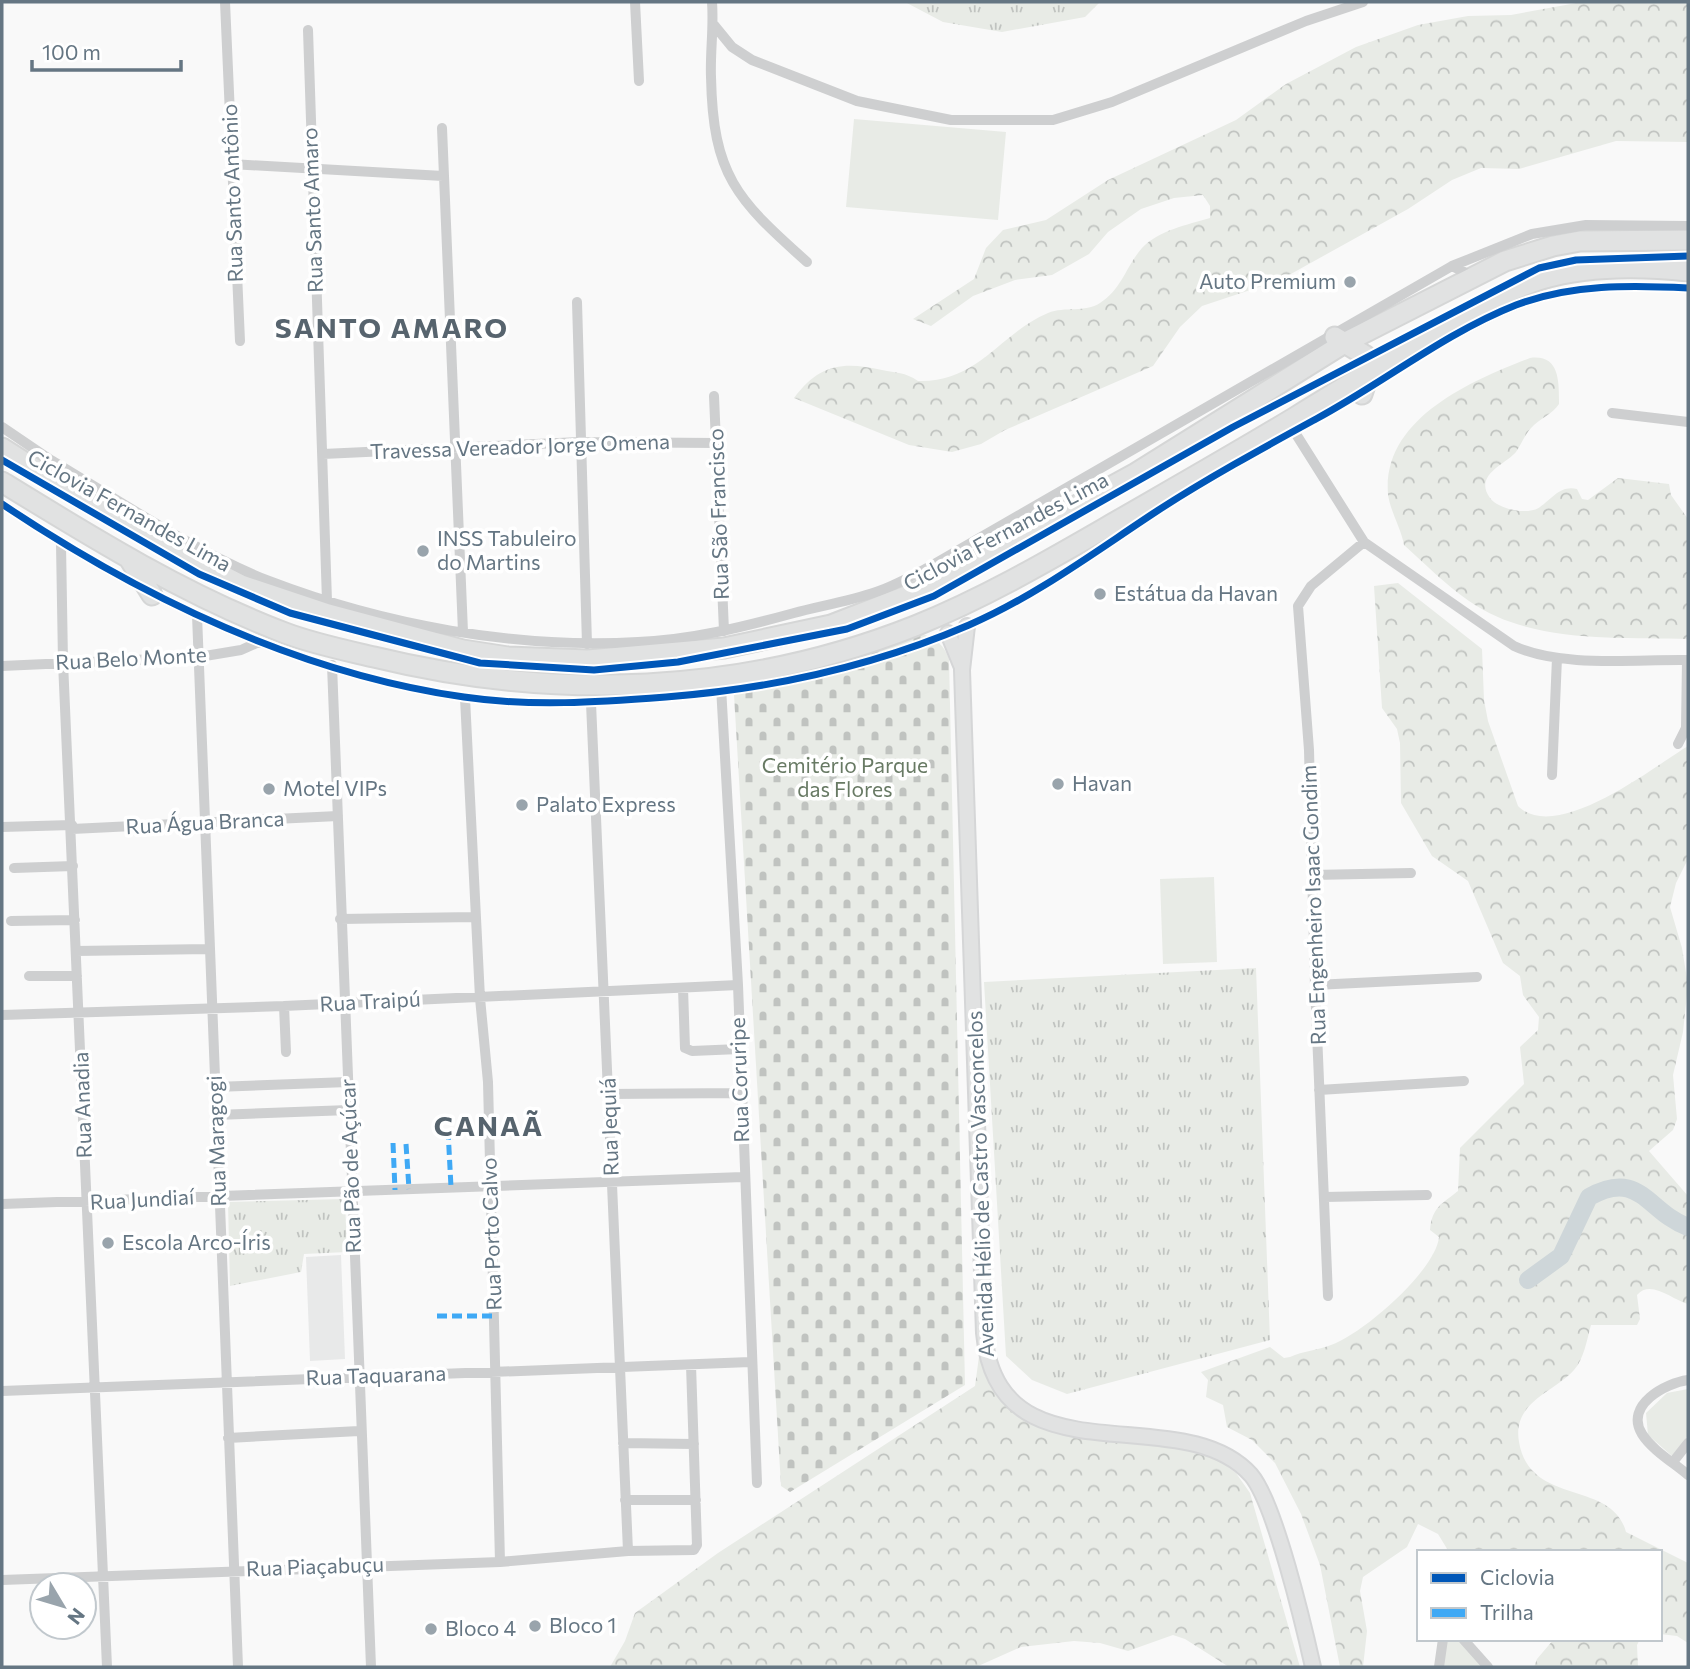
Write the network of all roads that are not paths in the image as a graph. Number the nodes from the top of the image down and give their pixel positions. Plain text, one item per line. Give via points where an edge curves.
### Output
1 (225, 2) edge
2 (635, 2) edge
3 (712, 2) edge
4 (1363, 2) edge
5 (714, 26) junction
6 (308, 30) dead end
7 (639, 81) dead end
8 (442, 128) dead end
9 (231, 164) junction
10 (310, 169) junction
11 (443, 176) junction
12 (1688, 226) edge
13 (1688, 240) edge
14 (807, 262) dead end
15 (1452, 266) junction
16 (1688, 271) edge
17 (1474, 277) junction
18 (1688, 288) edge
19 (577, 302) dead end
20 (1340, 339) junction
21 (240, 341) dead end
22 (1370, 370) junction
23 (1362, 394) junction
24 (714, 396) dead end
25 (1612, 414) dead end
26 (1688, 422) edge
27 (2, 428) edge
28 (1294, 431) junction
29 (580, 442) junction
30 (716, 443) junction
31 (455, 446) junction
32 (2, 448) edge
33 (323, 453) junction
34 (51, 460) junction
35 (5, 492) edge
36 (85, 501) junction
37 (1156, 505) junction
38 (1364, 542) junction
39 (61, 544) junction
40 (128, 557) junction
41 (152, 595) junction
42 (327, 601) junction
43 (197, 615) junction
44 (967, 626) junction
45 (724, 631) junction
46 (463, 632) junction
47 (948, 633) junction
48 (259, 642) junction
49 (587, 644) junction
50 (199, 657) junction
51 (1557, 658) junction
52 (1687, 660) edge
53 (63, 662) junction
54 (332, 665) junction
55 (2, 666) edge
56 (962, 670) junction
57 (721, 685) junction
58 (465, 698) junction
59 (591, 703) junction
60 (1678, 744) dead end
61 (1552, 775) dead end
62 (338, 816) junction
63 (207, 823) junction
64 (2, 827) edge
65 (72, 827) junction
66 (73, 866) junction
67 (15, 868) dead end
68 (1411, 873) dead end
69 (1312, 875) junction
70 (475, 917) junction
71 (340, 919) junction
72 (75, 920) junction
73 (10, 922) dead end
74 (209, 949) junction
75 (76, 951) junction
76 (29, 976) dead end
77 (78, 976) junction
78 (1477, 977) dead end
79 (738, 985) junction
80 (1315, 985) junction
81 (683, 988) junction
82 (603, 992) junction
83 (480, 998) junction
84 (345, 1003) junction
85 (284, 1006) junction
86 (212, 1009) junction
87 (80, 1014) junction
88 (2, 1015) edge
89 (739, 1049) junction
90 (286, 1052) dead end
91 (1464, 1081) dead end
92 (348, 1082) junction
93 (215, 1087) junction
94 (1320, 1090) junction
95 (741, 1093) junction
96 (609, 1094) junction
97 (349, 1110) junction
98 (216, 1115) junction
99 (743, 1177) junction
100 (612, 1181) junction
101 (491, 1188) junction
102 (351, 1191) junction
103 (1427, 1195) dead end
104 (220, 1196) junction
105 (1324, 1197) junction
106 (87, 1202) junction
107 (2, 1204) edge
108 (1328, 1296) dead end
109 (750, 1362) junction
110 (691, 1365) junction
111 (620, 1368) junction
112 (496, 1371) junction
113 (358, 1376) junction
114 (1688, 1380) edge
115 (225, 1381) junction
116 (96, 1387) junction
117 (2, 1391) edge
118 (359, 1431) junction
119 (228, 1438) junction
120 (623, 1443) junction
121 (1688, 1443) edge
122 (694, 1444) junction
123 (1673, 1462) junction
124 (1688, 1475) edge
125 (757, 1483) dead end
126 (625, 1500) junction
127 (696, 1500) junction
128 (628, 1551) junction
129 (500, 1562) junction
130 (369, 1564) junction
131 (236, 1570) junction
132 (103, 1577) junction
133 (2, 1580) edge
134 (1443, 1641) edge
135 (1465, 1641) edge
136 (107, 1667) edge
137 (238, 1667) edge
138 (371, 1667) edge
139 (1312, 1667) edge
140 (1439, 1667) edge
141 (1488, 1667) edge

1 - 9 street, Rua Santo Antônio
2 - 7 street
3 - 5 street
4 - 5 street via 1112,102 1052,121 951,120 889,110 752,60 732,47
5 - 14 street via 711,76 716,142 726,174 755,212
6 - 10 street, Rua Santo Amaro
8 - 11 street
9 - 10 street
9 - 21 street, Rua Santo Antônio
10 - 11 street
10 - 33 street, Rua Santo Amaro
11 - 31 street
12 - 15 street via 1586,225 1532,234
13 - 17 highway via 1608,239 1553,246 1505,261
15 - 17 street
15 - 20 street
16 - 22 highway via 1627,267 1541,279 1473,310
17 - 20 highway
18 - 23 street via 1621,285 1518,304
19 - 29 street
20 - 22 highway via 1366,356
20 - 36 highway via 1136,473 947,577 879,609 831,625 724,648 553,661 463,650 328,614 241,584
20 - 45 street via 878,592
22 - 23 highway
22 - 37 highway
23 - 28 street
24 - 30 street, Rua São Francisco
25 - 26 street
27 - 34 street
28 - 37 street
28 - 38 street
29 - 30 street, Travessa Vereador Jorge Omena
29 - 31 street, Travessa Vereador Jorge Omena
29 - 49 street
30 - 45 street, Rua São Francisco
31 - 33 street, Travessa Vereador Jorge Omena
31 - 46 street
32 - 36 highway
33 - 42 street, Rua Santo Amaro
34 - 36 street
34 - 42 street via 219,556 267,580
35 - 39 street
35 - 40 highway
37 - 44 street via 1039,589
37 - 57 highway via 917,625
38 - 51 street via 1514,646
38 - 69 street, Rua Engenheiro Isaac Gondim via 1311,586 1298,606 1309,750
39 - 41 street
39 - 53 street, Rua Anadia
40 - 41 highway
40 - 57 highway via 196,594 283,632 431,671 563,685
41 - 43 street
42 - 46 street
43 - 48 street
43 - 50 street, Rua Maragogi
44 - 47 street
44 - 56 street, Avenida Hélio de Castro Vasconcelos
45 - 49 street
46 - 49 street
47 - 56 street, Avenida Hélio de Castro Vasconcelos
47 - 57 street via 817,676
48 - 50 street, Rua Belo Monte
48 - 54 street
50 - 53 street, Rua Belo Monte
50 - 63 street, Rua Maragogi
51 - 52 street
51 - 61 street
52 - 60 street via 1686,727
53 - 55 street, Rua Belo Monte
53 - 65 street, Rua Anadia
54 - 58 street
54 - 62 street, Rua Pão de Açúcar
56 - 139 street, Avenida Hélio de Castro Vasconcelos via 984,1333 990,1371 1002,1390 1037,1418 1066,1427 1196,1446 1225,1456 1250,1474 1266,1501
57 - 59 street
57 - 79 street, Rua Coruripe
58 - 59 street
58 - 70 street, Rua Porto Calvo
59 - 82 street, Rua Jequiá
62 - 63 street, Rua Água Branca
62 - 71 street, Rua Pão de Açúcar
63 - 65 street, Rua Água Branca
63 - 74 street, Rua Maragogi
64 - 65 street, Rua Água Branca
65 - 66 street, Rua Anadia
66 - 67 street
66 - 72 street, Rua Anadia
68 - 69 street
69 - 80 street, Rua Engenheiro Isaac Gondim
70 - 71 street
70 - 83 street, Rua Porto Calvo
71 - 84 street, Rua Pão de Açúcar
72 - 73 street
72 - 75 street, Rua Anadia
74 - 75 street
74 - 86 street, Rua Maragogi
75 - 77 street, Rua Anadia
76 - 77 street
77 - 87 street, Rua Anadia
78 - 80 street
79 - 81 street, Rua Traipú
79 - 89 street, Rua Coruripe
80 - 94 street, Rua Engenheiro Isaac Gondim
81 - 82 street, Rua Traipú
81 - 89 street via 683,1044 692,1051
82 - 83 street, Rua Traipú
82 - 96 street, Rua Jequiá
83 - 84 street, Rua Traipú
83 - 101 street, Rua Porto Calvo
84 - 85 street, Rua Traipú
84 - 92 street, Rua Pão de Açúcar
85 - 86 street, Rua Traipú
85 - 90 street
86 - 87 street, Rua Traipú
86 - 93 street, Rua Maragogi
87 - 88 street, Rua Traipú
87 - 106 street, Rua Anadia
89 - 95 street, Rua Coruripe
91 - 94 street
92 - 93 street
92 - 97 street, Rua Pão de Açúcar
93 - 98 street, Rua Maragogi
94 - 105 street, Rua Engenheiro Isaac Gondim
95 - 96 street
95 - 99 street, Rua Coruripe
96 - 100 street, Rua Jequiá
97 - 98 street
97 - 102 street, Rua Pão de Açúcar
98 - 104 street, Rua Maragogi
99 - 100 street, Rua Jundiaí
99 - 109 street, Rua Coruripe
100 - 101 street, Rua Jundiaí
100 - 111 street, Rua Jequiá
101 - 102 street, Rua Jundiaí
101 - 112 street, Rua Porto Calvo
102 - 104 street, Rua Jundiaí
102 - 113 street, Rua Pão de Açúcar
103 - 105 street
104 - 106 street, Rua Jundiaí
104 - 115 street, Rua Maragogi
105 - 108 street, Rua Engenheiro Isaac Gondim
106 - 107 street, Rua Jundiaí
106 - 116 street, Rua Anadia
109 - 110 street, Rua Taquarana
109 - 125 street, Rua Coruripe
110 - 111 street, Rua Taquarana
110 - 122 street
111 - 112 street, Rua Taquarana
111 - 120 street, Rua Jequiá
112 - 113 street, Rua Taquarana
112 - 129 street, Rua Porto Calvo
113 - 115 street, Rua Taquarana
113 - 118 street, Rua Pão de Açúcar
114 - 123 street via 1661,1388 1644,1403 1639,1416 1644,1437
115 - 116 street, Rua Taquarana
115 - 119 street, Rua Maragogi
116 - 117 street, Rua Taquarana
116 - 132 street, Rua Anadia
118 - 119 street
118 - 130 street, Rua Pão de Açúcar
119 - 131 street, Rua Maragogi
120 - 122 street
120 - 126 street, Rua Jequiá
121 - 123 street
122 - 127 street
123 - 124 street
126 - 127 street
126 - 128 street, Rua Jequiá
127 - 128 street, Rua Piaçabuçu via 695,1549
128 - 129 street, Rua Piaçabuçu
129 - 130 street, Rua Piaçabuçu
130 - 131 street, Rua Piaçabuçu
130 - 138 street, Rua Pão de Açúcar
131 - 132 street, Rua Piaçabuçu
131 - 137 street, Rua Maragogi
132 - 133 street, Rua Piaçabuçu
132 - 136 street, Rua Anadia
134 - 140 street
135 - 141 street

